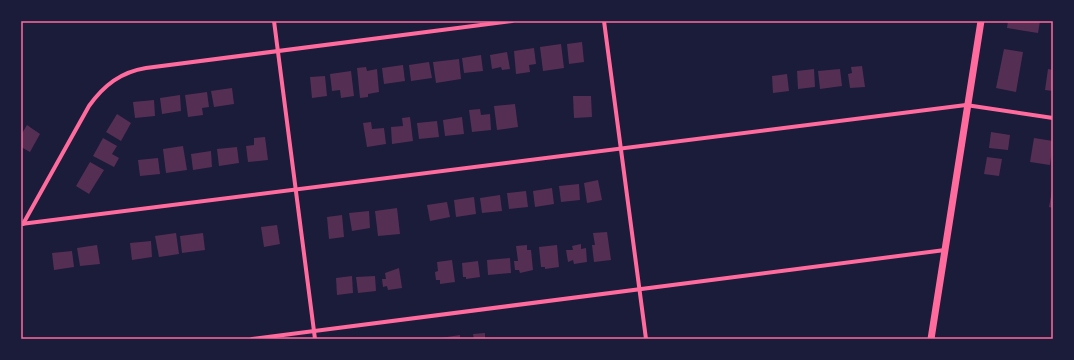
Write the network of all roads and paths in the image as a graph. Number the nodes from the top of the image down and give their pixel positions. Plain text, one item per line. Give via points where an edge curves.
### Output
1 (274, 21) edge
2 (512, 21) edge
3 (604, 21) edge
4 (982, 21) edge
5 (278, 51) junction
6 (968, 105) junction
7 (1053, 118) edge
8 (621, 148) junction
9 (296, 189) junction
10 (22, 224) edge
11 (945, 250) junction
12 (639, 289) junction
13 (314, 331) junction
14 (252, 339) edge
15 (315, 339) edge
16 (646, 339) edge
17 (931, 339) edge

1 - 5 street
2 - 5 street
3 - 8 street
4 - 6 street
5 - 9 street
5 - 10 street via 138,70 110,82 89,106
6 - 7 street
6 - 8 street
6 - 11 street
8 - 9 street
8 - 12 street
9 - 10 street
9 - 13 street
11 - 12 street
11 - 17 street
12 - 13 street
12 - 16 street
13 - 14 street
13 - 15 street

